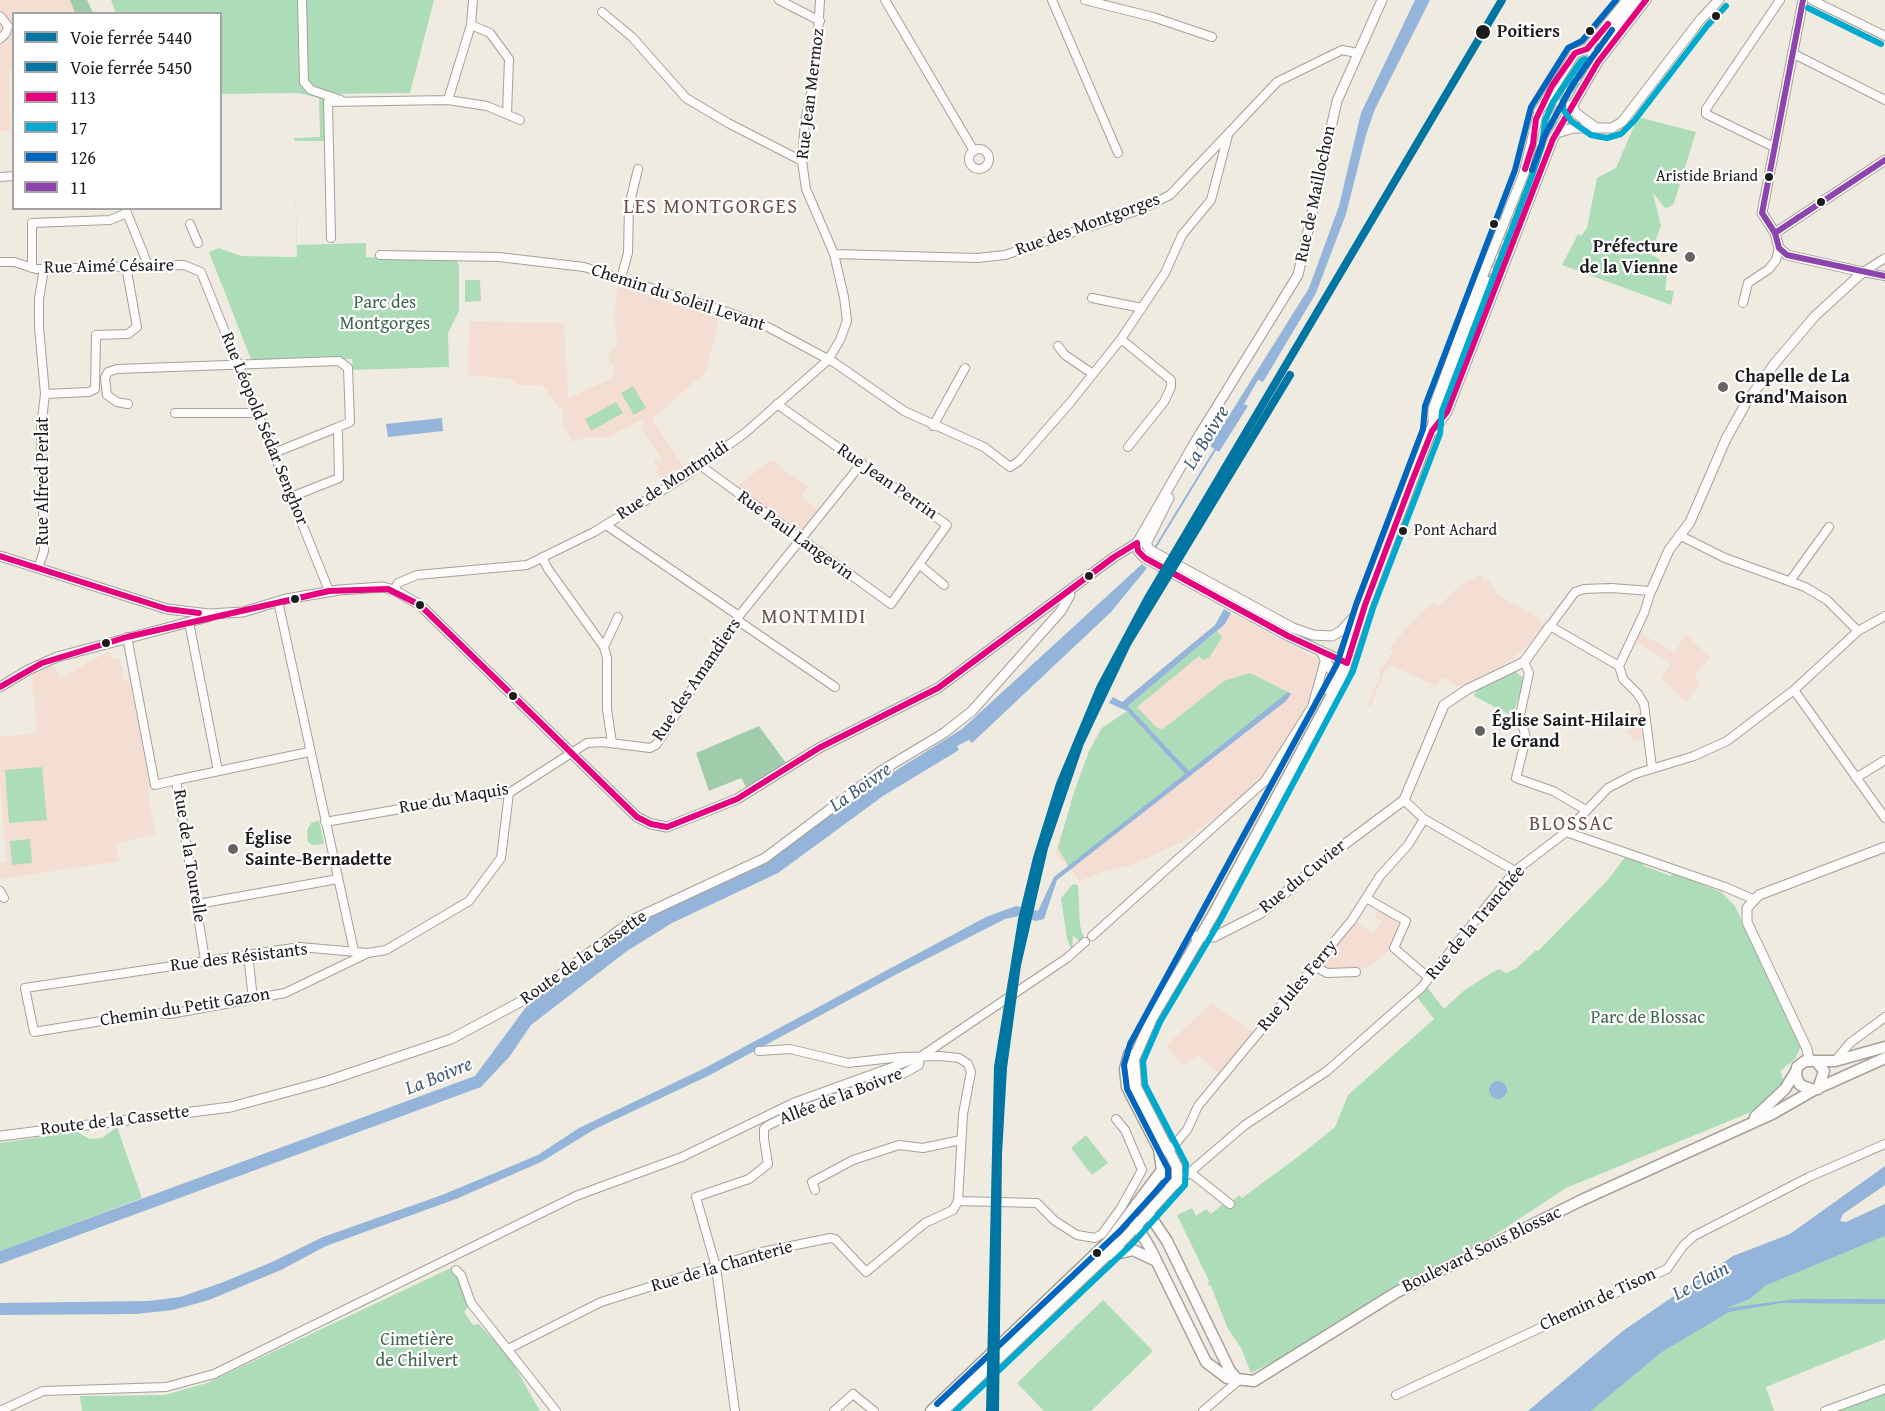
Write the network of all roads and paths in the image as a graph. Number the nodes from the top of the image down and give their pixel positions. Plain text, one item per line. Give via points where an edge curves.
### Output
1 (302, 0) edge
2 (473, 0) edge
3 (779, 0) edge
4 (820, 0) edge
5 (885, 0) edge
6 (1052, 0) edge
7 (1085, 0) edge
8 (1382, 0) edge
9 (1627, 0) edge
10 (1637, 0) edge
11 (1646, 0) edge
12 (1719, 0) edge
13 (1780, 0) edge
14 (1803, 0) edge
15 (1812, 0) edge
16 (1110, 4) edge
17 (602, 12) dead end
18 (0, 16) edge
19 (820, 21) junction
20 (471, 25) junction
21 (1885, 36) edge
22 (1212, 37) dead end
23 (0, 39) edge
24 (1603, 44) tunnel mouth
25 (1587, 49) junction
26 (1357, 53) junction
27 (1792, 53) junction
28 (1598, 62) junction
29 (447, 100) junction
30 (1885, 100) edge
31 (348, 102) junction
32 (1571, 105) junction
33 (507, 114) junction
34 (520, 120) dead end
35 (1595, 127) junction
36 (1535, 134) junction
37 (1228, 135) junction
38 (1555, 136) junction
39 (1774, 147) junction
40 (974, 151) dead end
41 (1118, 153) dead end
42 (802, 160) junction
43 (1885, 160) edge
44 (638, 169) dead end
45 (126, 211) edge
46 (190, 224) dead end
47 (1775, 233) junction
48 (331, 238) dead end
49 (198, 243) dead end
50 (1779, 249) junction
51 (834, 254) junction
52 (380, 255) dead end
53 (1793, 257) junction
54 (1885, 258) edge
55 (1776, 260) junction
56 (0, 262) edge
57 (126, 266) junction
58 (148, 266) junction
59 (32, 268) junction
60 (44, 268) junction
61 (197, 268) joint
62 (1863, 272) junction
63 (1885, 276) edge
64 (621, 278) junction
65 (1488, 282) tunnel mouth
66 (1092, 298) dead end
67 (1743, 303) dead end
68 (1142, 308) junction
69 (1121, 339) junction
70 (1058, 346) dead end
71 (828, 360) junction
72 (239, 365) junction
73 (965, 368) dead end
74 (1093, 374) junction
75 (45, 394) junction
76 (128, 404) dead end
77 (777, 404) junction
78 (175, 413) dead end
79 (258, 413) junction
80 (933, 426) junction
81 (336, 428) junction
82 (1432, 431) junction
83 (1128, 447) dead end
84 (274, 453) junction
85 (862, 464) junction
86 (701, 465) junction
87 (291, 497) junction
88 (606, 525) junction
89 (1829, 526) dead end
90 (1679, 535) junction
91 (801, 540) junction
92 (1145, 549) junction
93 (0, 556) edge
94 (542, 557) junction
95 (920, 565) junction
96 (38, 568) junction
97 (1195, 580) junction
98 (1790, 581) junction
99 (944, 585) dead end
100 (394, 590) junction
101 (1072, 590) junction
102 (329, 591) junction
103 (1651, 591) junction
104 (278, 601) junction
105 (891, 604) joint
106 (1365, 605) junction
107 (171, 610) junction
108 (219, 615) junction
109 (618, 616) dead end
110 (1885, 616) edge
111 (738, 618) junction
112 (186, 622) junction
113 (1550, 626) junction
114 (1293, 628) junction
115 (1341, 631) junction
116 (1858, 631) junction
117 (127, 637) junction
118 (604, 647) junction
119 (1325, 654) junction
120 (1344, 659) junction
121 (1524, 662) junction
122 (1619, 666) junction
123 (1334, 675) junction
124 (0, 687) edge
125 (835, 687) dead end
126 (1794, 690) junction
127 (1324, 710) junction
128 (612, 743) junction
129 (309, 752) junction
130 (572, 752) junction
131 (1885, 760) edge
132 (1652, 768) junction
133 (218, 771) junction
134 (1856, 778) junction
135 (176, 780) junction
136 (509, 793) junction
137 (1404, 800) junction
138 (1586, 810) junction
139 (1885, 818) edge
140 (1424, 819) junction
141 (325, 822) junction
142 (1566, 832) junction
143 (1885, 847) edge
144 (1515, 871) junction
145 (338, 879) junction
146 (1366, 898) junction
147 (1753, 899) junction
148 (198, 904) junction
149 (1197, 937) junction
150 (354, 951) junction
151 (368, 953) junction
152 (248, 954) junction
153 (205, 960) junction
154 (1314, 966) junction
155 (1356, 972) dead end
156 (1429, 978) junction
157 (253, 999) junction
158 (1885, 1017) edge
159 (1152, 1018) junction
160 (34, 1028) joint
161 (1858, 1037) junction
162 (1885, 1047) edge
163 (759, 1051) dead end
164 (1870, 1052) junction
165 (920, 1057) junction
166 (1885, 1058) edge
167 (1813, 1060) junction
168 (1835, 1061) junction
169 (1796, 1071) junction
170 (1824, 1071) junction
171 (1816, 1089) junction
172 (1116, 1119) dead end
173 (1734, 1130) junction
174 (0, 1136) edge
175 (961, 1140) junction
176 (1885, 1144) edge
177 (1169, 1151) junction
178 (1162, 1170) junction
179 (1191, 1173) junction
180 (1175, 1185) junction
181 (815, 1190) dead end
182 (957, 1201) junction
183 (1230, 1204) dead end
184 (1126, 1211) junction
185 (1148, 1213) junction
186 (1138, 1224) junction
187 (1167, 1241) junction
188 (1108, 1256) junction
189 (1156, 1262) junction
190 (716, 1267) junction
191 (456, 1270) dead end
192 (508, 1349) junction
193 (986, 1365) junction
194 (1238, 1381) junction
195 (1885, 1389) edge
196 (1396, 1395) dead end
197 (0, 1411) edge
198 (556, 1411) edge
199 (735, 1411) edge
200 (834, 1411) edge
201 (874, 1411) edge
202 (931, 1411) edge
203 (943, 1411) edge
204 (993, 1411) edge
205 (1203, 1411) edge
206 (1825, 1411) edge

1 - 31 street via 304,82 311,90
2 - 20 street
3 - 19 street
4 - 19 street, Rue Jean Mermoz
5 - 40 street
6 - 41 street
7 - 16 street
8 - 26 street, Rue de Maillochon
9 - 25 street
10 - 24 main road
11 - 28 street
12 - 35 street via 1622,122 1612,128
13 - 39 street via 1706,109 1706,114
14 - 27 street
15 - 21 street
16 - 22 street
17 - 42 street via 632,37 686,98
18 - 23 street via 8,26
19 - 42 street, Rue Jean Mermoz
20 - 29 street
20 - 33 street via 489,33 509,59
25 - 28 street
25 - 36 street via 1575,53 1552,86 1536,119
26 - 37 street, Rue des Montgorges via 1342,50 1277,82
26 - 92 street, Rue de Maillochon via 1336,100 1298,275 1195,442
27 - 30 street
27 - 39 street
28 - 32 street
29 - 31 street
29 - 33 street via 487,106
31 - 48 street via 328,102
32 - 35 street
32 - 38 street
33 - 34 street
35 - 38 street
36 - 38 street via 1543,140
36 - 82 street via 1524,173 1433,409
37 - 51 street, Rue des Montgorges via 1160,201 1005,255 978,258
37 - 68 street via 1210,200 1182,235 1174,259
38 - 82 street via 1447,412
39 - 47 street via 1762,213
42 - 51 street, Rue Jean Mermoz via 806,189
43 - 47 street
44 - 64 street via 629,206 628,253
45 - 58 street
45 - 59 street via 110,220 32,223
46 - 49 street
47 - 50 street
50 - 53 street
50 - 55 street
51 - 71 street, Rue de Montmidi via 847,321
52 - 64 street, Chemin du Soleil Levant via 473,255 531,260 584,267
53 - 55 street
53 - 62 street
54 - 62 street
55 - 67 street via 1748,283
56 - 59 street, Rue Aimé Césaire
57 - 58 street, Rue Aimé Césaire
57 - 60 street, Rue Aimé Césaire
57 - 75 street via 137,327 128,334 96,334 95,389
58 - 61 street, Rue Aimé Césaire
59 - 60 street, Rue Aimé Césaire
60 - 75 street, Rue Alfred Perlat via 39,327
61 - 72 street, Rue Léopold Sédar Senghor
62 - 63 street
62 - 90 street via 1815,316 1746,403 1690,522
64 - 71 street, Chemin du Soleil Levant via 768,327
65 - 82 main road
66 - 68 street
68 - 69 street
69 - 74 street
69 - 83 street via 1171,380 1164,402
70 - 74 street
71 - 77 street, Rue de Montmidi
71 - 80 street, Chemin du Soleil Levant
72 - 76 street via 108,372 107,394
72 - 79 street, Rue Léopold Sédar Senghor
72 - 81 street via 343,362 349,372 350,422
73 - 80 street
74 - 80 street, Chemin du Soleil Levant via 1010,467 984,447
75 - 96 street, Rue Alfred Perlat via 41,428 44,551
77 - 85 street, Rue Jean Perrin
77 - 86 street, Rue de Montmidi
78 - 79 street
79 - 84 street, Rue Léopold Sédar Senghor
81 - 84 street
81 - 87 street via 339,478
82 - 106 main road
84 - 87 street, Rue Léopold Sédar Senghor
85 - 91 street, Rue des Amandiers
85 - 95 street, Rue Jean Perrin via 947,525
86 - 88 street, Rue de Montmidi
86 - 91 street, Rue Paul Langevin
87 - 102 street, Rue Léopold Sédar Senghor
88 - 94 street, Rue de Montmidi
88 - 111 street
89 - 98 street
90 - 98 street via 1725,558
90 - 103 street
91 - 105 street, Rue Paul Langevin
91 - 111 street, Rue des Amandiers
92 - 97 street
92 - 101 street via 1114,557
93 - 96 street
94 - 100 street, Rue de Montmidi via 526,565 417,575 402,580
94 - 118 street
95 - 99 street
95 - 105 street, Rue Jean Perrin
96 - 107 street
97 - 114 street
97 - 119 street
98 - 116 street via 1827,600
100 - 102 street via 378,587
100 - 130 street via 420,605
101 - 130 street via 938,688 819,748 737,799 675,825 659,827 638,817
101 - 174 street, Route de la Cassette via 1061,611 972,711 944,733 881,771 765,858 634,919 535,994 451,1039 241,1105
102 - 104 street
103 - 113 street via 1579,590 1565,602
103 - 122 street
104 - 108 street
104 - 129 street
106 - 115 street
106 - 120 main road
107 - 108 street
107 - 112 street
108 - 112 street
109 - 118 street
110 - 116 street, Rue de la Tranchée
111 - 125 street
111 - 128 street, Rue des Amandiers via 656,745 650,748
112 - 117 street
112 - 133 street
113 - 121 street
113 - 122 street
114 - 115 street via 1322,637
114 - 119 street
115 - 119 street
116 - 126 street, Rue de la Tranchée
117 - 124 street via 42,663
117 - 135 street, Rue de la Tourelle via 155,785
118 - 128 street
119 - 120 street
119 - 123 street
119 - 165 street via 1312,707 1265,781 1088,939 1027,986
120 - 123 main road
120 - 127 main road
121 - 137 street via 1444,705
121 - 138 street via 1529,673 1520,715 1526,738 1516,778 1553,791
122 - 132 street via 1623,679 1644,704
123 - 127 main road
126 - 132 street, Rue de la Tranchée via 1726,741 1694,756
126 - 134 street
127 - 149 main road
128 - 130 street, Rue des Amandiers via 587,743
129 - 133 street
129 - 141 street
130 - 136 street, Rue du Maquis
131 - 134 street
132 - 138 street, Rue de la Tranchée via 1608,788
133 - 135 street
134 - 139 street
135 - 148 street, Rue de la Tourelle
136 - 141 street, Rue du Maquis
136 - 151 street, Rue des Résistants via 501,858 470,901 386,951
137 - 140 street
137 - 149 street, Rue du Cuvier via 1261,912 1214,938
138 - 142 street, Rue de la Tranchée
140 - 144 street
140 - 146 street, Rue Jules Ferry
141 - 145 street
142 - 144 street, Rue de la Tranchée
142 - 147 street
143 - 147 street
144 - 156 street, Rue de la Tranchée
145 - 148 street
145 - 150 street
146 - 154 street, Rue Jules Ferry
146 - 156 street via 1407,921 1394,948
147 - 167 street via 1746,910 1747,922
148 - 153 street, Rue de la Tourelle
149 - 159 main road
150 - 151 street, Rue des Résistants
150 - 152 street, Rue des Résistants via 300,947
151 - 157 street, Chemin du Petit Gazon via 285,993
152 - 153 street, Rue des Résistants
152 - 157 street
153 - 160 street, Rue des Résistants via 25,988
154 - 155 street via 1327,973
154 - 177 street, Rue Jules Ferry via 1198,1106 1187,1130
156 - 179 street, Rue de la Tranchée via 1327,1071 1245,1125
157 - 160 street, Chemin du Petit Gazon via 34,1032
158 - 161 street
159 - 177 main road via 1134,1059 1134,1077
159 - 178 main road via 1130,1051 1125,1081 1134,1107 1159,1149
161 - 164 street via 1861,1046
161 - 168 street
162 - 164 main road
163 - 165 street via 790,1049 855,1063
164 - 168 main road
165 - 175 street via 952,1057 968,1064 971,1072
165 - 190 street, Allée de la Boivre via 920,1065 903,1074 766,1126 768,1164 749,1179 696,1197
165 - 197 street via 793,1103 681,1157 576,1196 214,1374 166,1387 43,1391
166 - 171 main road, Boulevard Sous Blossac
167 - 168 main road
167 - 169 main road, Boulevard Sous Blossac via 1800,1063
167 - 170 main road
168 - 170 main road
169 - 171 main road via 1798,1083
169 - 173 main road, Boulevard Sous Blossac via 1775,1100
170 - 171 main road
171 - 173 main road, Boulevard Sous Blossac
172 - 184 street via 1125,1130 1142,1170
173 - 194 main road, Boulevard Sous Blossac via 1397,1292 1261,1378
175 - 181 street via 923,1148 899,1145 853,1160 812,1182
175 - 182 street
176 - 196 street, Chemin de Tison via 1809,1177 1694,1236 1667,1269
177 - 180 main road via 1178,1172
178 - 180 street via 1167,1182
178 - 184 main road
179 - 180 street, Rue de la Tranchée
179 - 183 street
180 - 185 main road
182 - 184 street via 1037,1203 1077,1235 1095,1238
182 - 190 street, Rue de la Chanterie via 953,1210 925,1223 866,1272 830,1238 762,1252
184 - 186 main road
184 - 193 main road via 1110,1240
185 - 186 main road
185 - 187 main road
186 - 187 main road
186 - 188 main road
186 - 189 main road
187 - 194 main road
188 - 189 main road via 1133,1250
188 - 193 main road
189 - 194 main road via 1201,1355 1220,1375
190 - 192 street, Rue de la Chanterie via 601,1302
190 - 199 street
191 - 192 street via 471,1303
192 - 198 street
193 - 202 main road
193 - 203 main road
193 - 204 street via 992,1375
194 - 205 street
195 - 206 street
200 - 201 street via 853,1394

